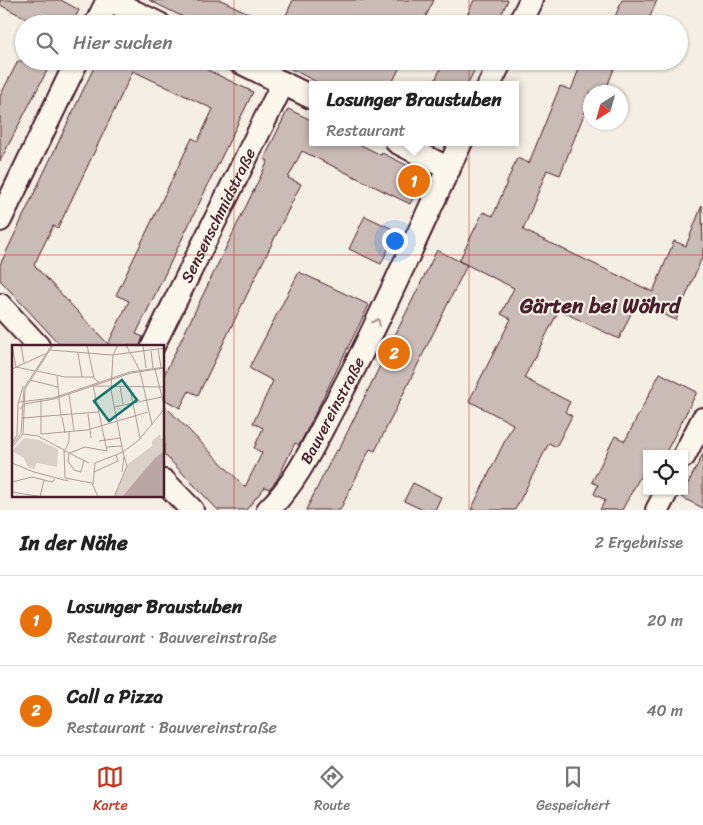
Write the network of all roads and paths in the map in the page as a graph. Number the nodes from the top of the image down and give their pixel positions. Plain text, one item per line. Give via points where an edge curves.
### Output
1 (109, 0) edge
2 (531, 0) edge
3 (101, 15) edge
4 (140, 15) edge
5 (524, 15) edge
6 (74, 70) edge
7 (256, 70) edge
8 (283, 83) junction
9 (309, 96) edge
10 (405, 146) edge
11 (459, 146) edge
12 (449, 169) junction
13 (0, 220) edge
14 (0, 305) edge
15 (37, 345) edge
16 (153, 345) edge
17 (703, 419) edge
18 (687, 450) edge
19 (165, 482) edge
20 (665, 495) edge
21 (192, 510) edge
22 (268, 510) edge
23 (657, 510) edge

1 - 3 street
1 - 4 street
2 - 5 street
6 - 13 street
7 - 8 street
8 - 9 street
8 - 16 street, Sensenschmidstraße
10 - 12 street
11 - 12 street, Bauvereinstraße
22 -> 12 street, Bauvereinstraße via 298,473 356,366
14 - 15 street
17 - 18 street
19 - 21 street
20 - 23 street

